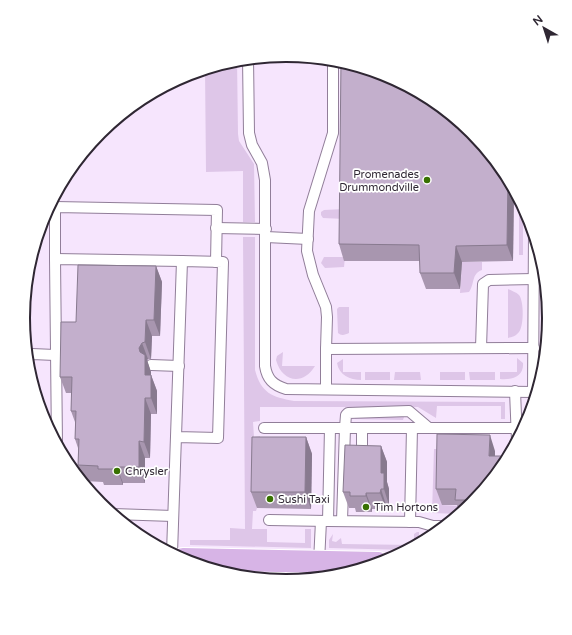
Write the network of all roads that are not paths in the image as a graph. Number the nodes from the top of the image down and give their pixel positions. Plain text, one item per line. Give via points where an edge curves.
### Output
1 (248, 65) edge
2 (334, 66) edge
3 (216, 228) junction
4 (266, 233) junction
5 (308, 239) junction
6 (534, 255) edge
7 (55, 259) junction
8 (182, 261) junction
9 (216, 262) junction
10 (534, 279) junction
11 (481, 348) junction
12 (534, 348) junction
13 (326, 349) junction
14 (33, 354) edge
15 (55, 355) junction
16 (151, 365) dead end
17 (179, 366) junction
18 (535, 377) edge
19 (326, 389) junction
20 (515, 391) junction
21 (531, 392) edge
22 (264, 428) dead end
23 (330, 428) junction
24 (345, 428) junction
25 (362, 428) junction
26 (412, 428) junction
27 (429, 428) junction
28 (517, 428) joint
29 (57, 432) edge
30 (176, 437) junction
31 (362, 450) edge
32 (122, 514) edge
33 (173, 516) junction
34 (269, 520) dead end
35 (324, 520) junction
36 (342, 521) junction
37 (410, 522) junction
38 (430, 529) edge
39 (172, 547) edge
40 (202, 559) edge
41 (319, 562) junction
42 (359, 563) edge

1 - 4 lane via 249,133 264,168
2 - 5 lane via 332,133 309,211
3 - 4 lane
3 - 7 lane via 217,210 55,207
3 - 9 lane
4 - 5 lane
4 - 19 lane via 264,344 267,376 274,384 286,389
5 - 13 lane via 310,264 326,307
6 - 10 lane
7 - 8 lane
7 - 15 lane
8 - 9 lane
8 - 17 lane
9 - 30 lane via 223,262 218,438
10 - 11 lane via 489,280 483,284
10 - 12 lane
11 - 12 lane
11 - 13 lane
12 - 18 lane
13 - 19 lane
14 - 15 lane
15 - 29 lane
16 - 17 lane
17 - 30 lane
19 - 20 lane
20 - 21 lane
20 - 28 lane
22 - 23 lane
23 - 24 lane
23 - 35 lane
24 - 25 lane
24 - 27 lane via 346,415 350,412 409,411
24 - 36 lane
25 - 26 lane
25 - 31 lane
26 - 27 lane
26 - 37 lane
27 - 28 lane
30 - 33 lane
32 - 33 lane
33 - 39 lane
34 - 35 lane
35 - 36 lane
35 - 41 lane
36 - 37 lane
37 - 38 lane via 419,522
40 - 41 main road
41 - 42 main road

